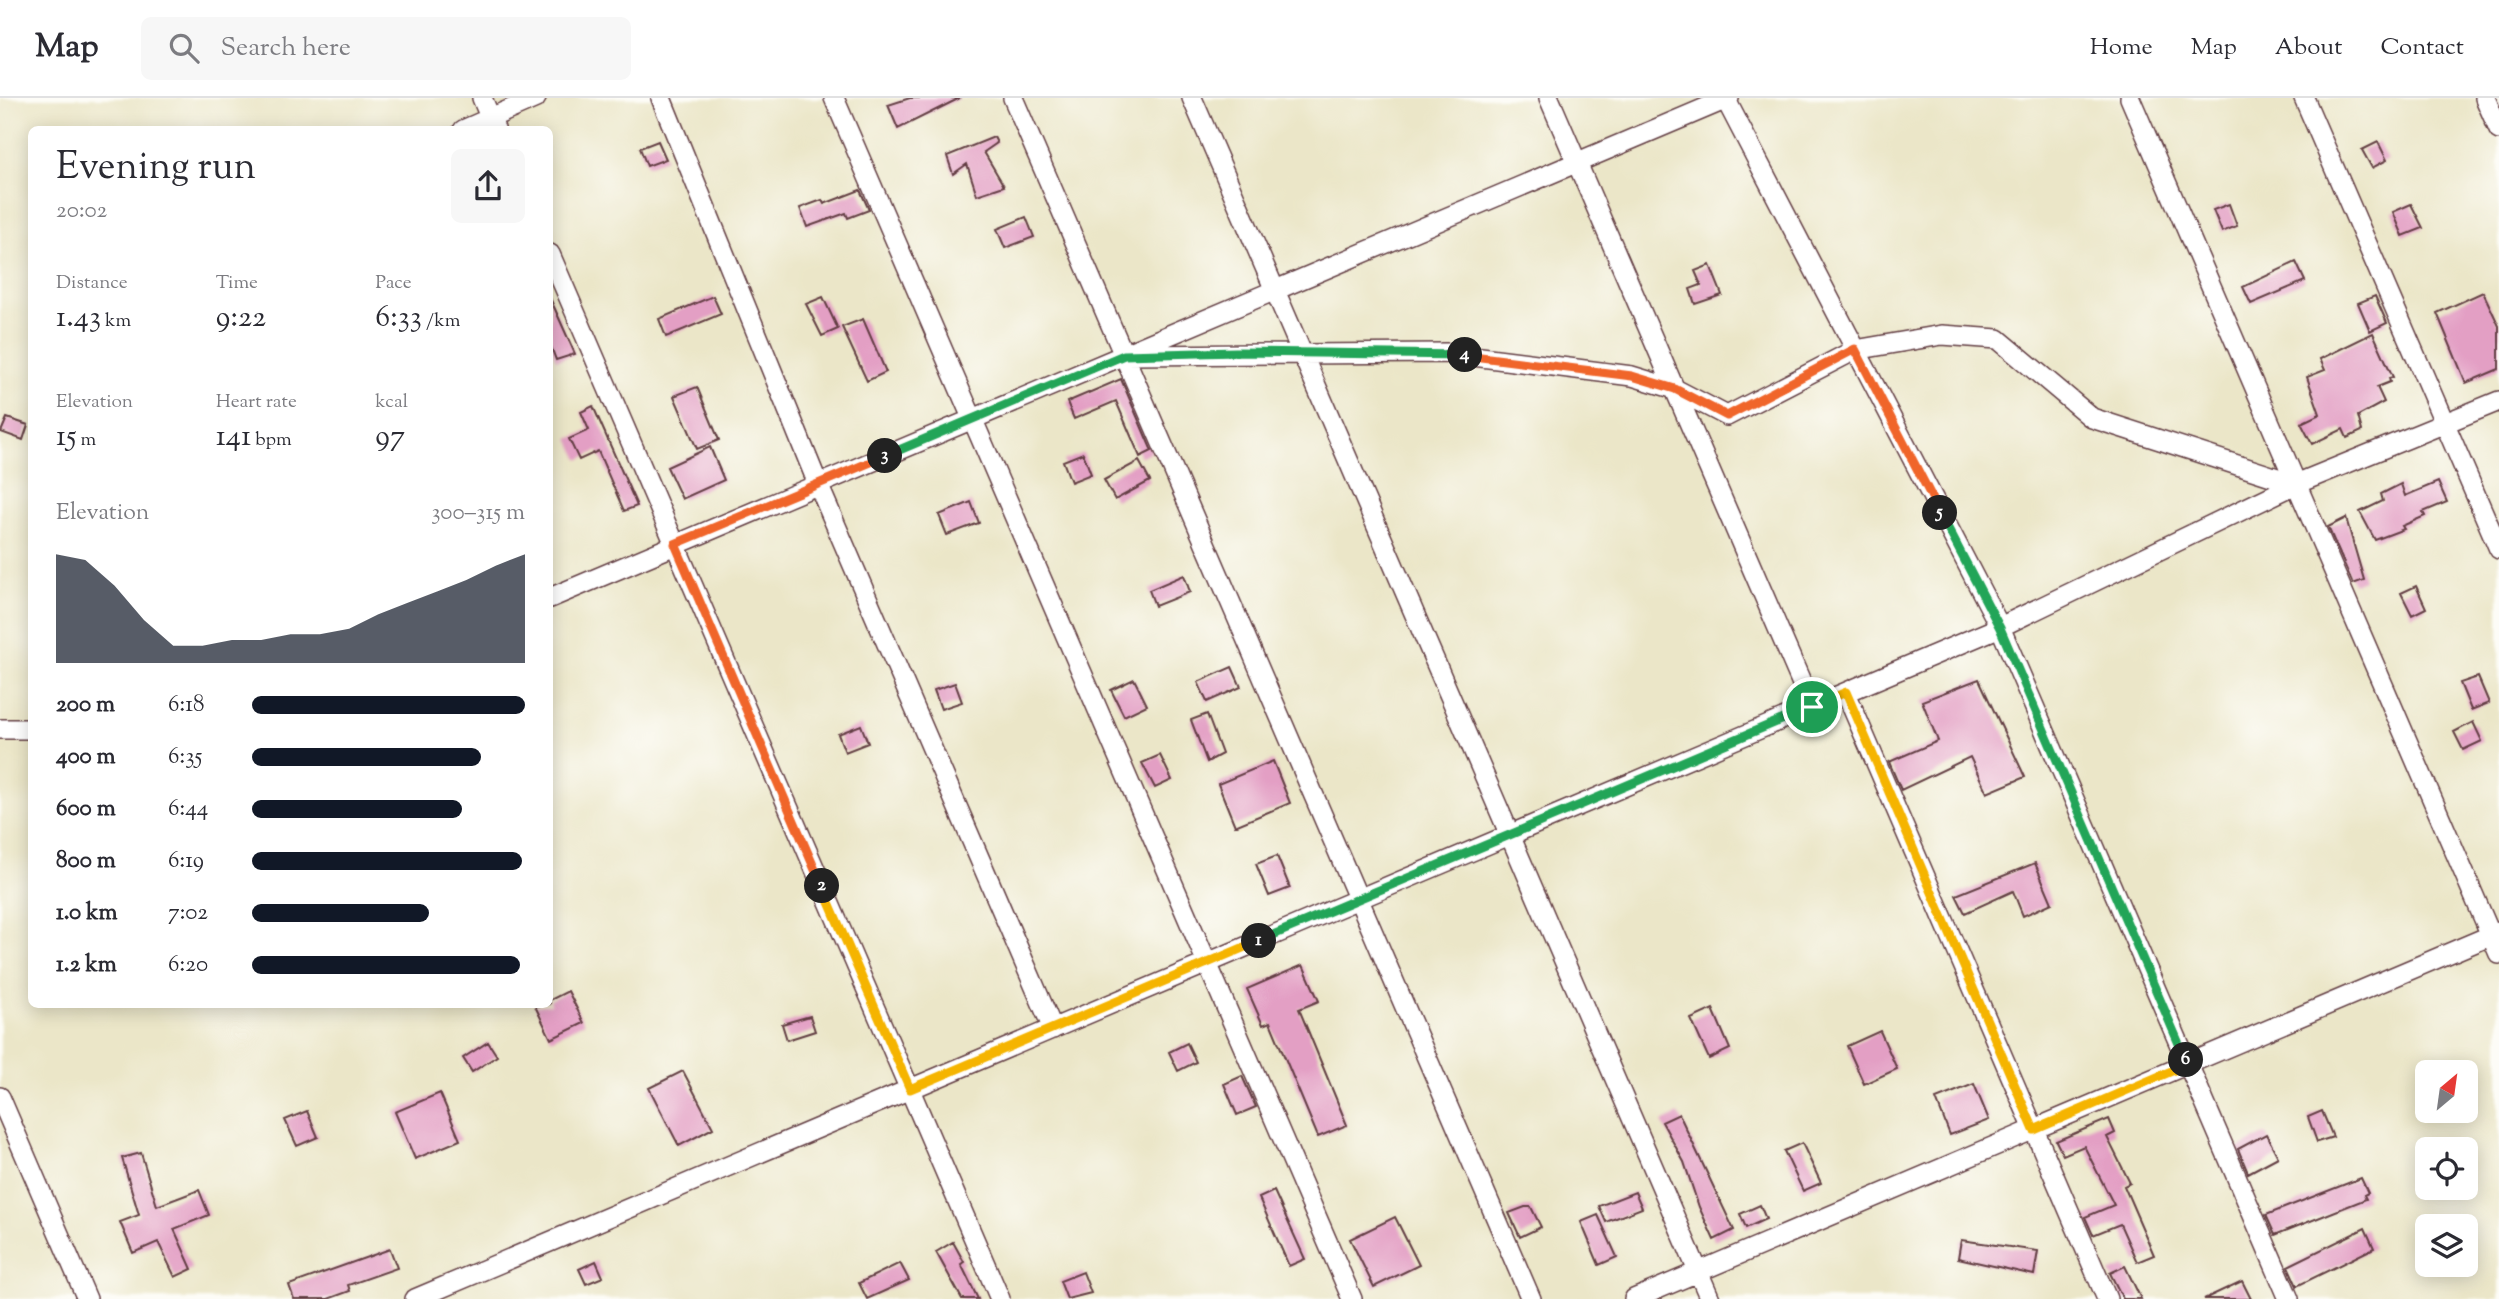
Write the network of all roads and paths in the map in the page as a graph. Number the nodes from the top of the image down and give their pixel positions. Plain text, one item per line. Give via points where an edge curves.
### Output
1 (482, 98) edge
2 (536, 98) edge
3 (661, 98) edge
4 (834, 98) edge
5 (1013, 98) edge
6 (1192, 98) edge
7 (1549, 98) edge
8 (1726, 98) edge
9 (2130, 98) edge
10 (2304, 98) edge
11 (2485, 98) edge
12 (493, 124) edge
13 (2499, 130) edge
14 (1577, 162) junction
15 (553, 261) edge
16 (1275, 290) junction
17 (1855, 349) junction
18 (1301, 352) junction
19 (1124, 355) junction
20 (1675, 389) junction
21 (2499, 401) edge
22 (972, 419) junction
23 (2445, 424) junction
24 (818, 484) junction
25 (2296, 484) junction
26 (675, 544) junction
27 (2499, 549) edge
28 (553, 597) edge
29 (2000, 628) junction
30 (1846, 692) junction
31 (1812, 707) junction
32 (0, 729) edge
33 (28, 729) edge
34 (1510, 835) junction
35 (1358, 899) junction
36 (2496, 941) edge
37 (1207, 963) junction
38 (1053, 1029) junction
39 (2188, 1064) junction
40 (910, 1089) junction
41 (0, 1097) edge
42 (2034, 1130) junction
43 (1698, 1272) junction
44 (87, 1299) edge
45 (415, 1299) edge
46 (1000, 1299) edge
47 (1352, 1299) edge
48 (1531, 1299) edge
49 (1634, 1299) edge
50 (1710, 1299) edge
51 (2107, 1299) edge
52 (2289, 1299) edge

1 - 12 street
2 - 12 street
3 - 24 street
4 - 22 street
5 - 19 street
6 - 16 street
7 - 14 street
8 - 14 street
8 - 17 street
9 - 25 street
10 - 23 street
11 - 13 street
14 - 16 street
14 - 20 street
15 - 26 street
16 - 18 street
16 - 19 street
17 - 20 street via 1727,416
17 - 25 street via 1942,335 1998,339 2092,418
17 - 29 street
18 - 19 street
18 - 20 street via 1449,353 1632,376
18 - 34 street
19 - 22 street
19 - 35 street
20 - 31 street
21 - 23 street
22 - 24 street
22 - 37 street
23 - 25 street
23 - 27 street
24 - 26 street
24 - 38 street
25 - 29 street
25 - 36 street
26 - 28 street
26 - 40 street
29 - 30 street
29 - 39 street
30 - 31 street
30 - 42 street
31 - 34 street
32 - 33 street
34 - 35 street
34 - 43 street
35 - 37 street
35 - 48 street
36 - 39 street
37 - 38 street
37 - 47 street
38 - 40 street
39 - 42 street
39 - 52 street
40 - 45 street
40 - 46 street
41 - 44 street
42 - 43 street
42 - 51 street
43 - 49 street
43 - 50 street

